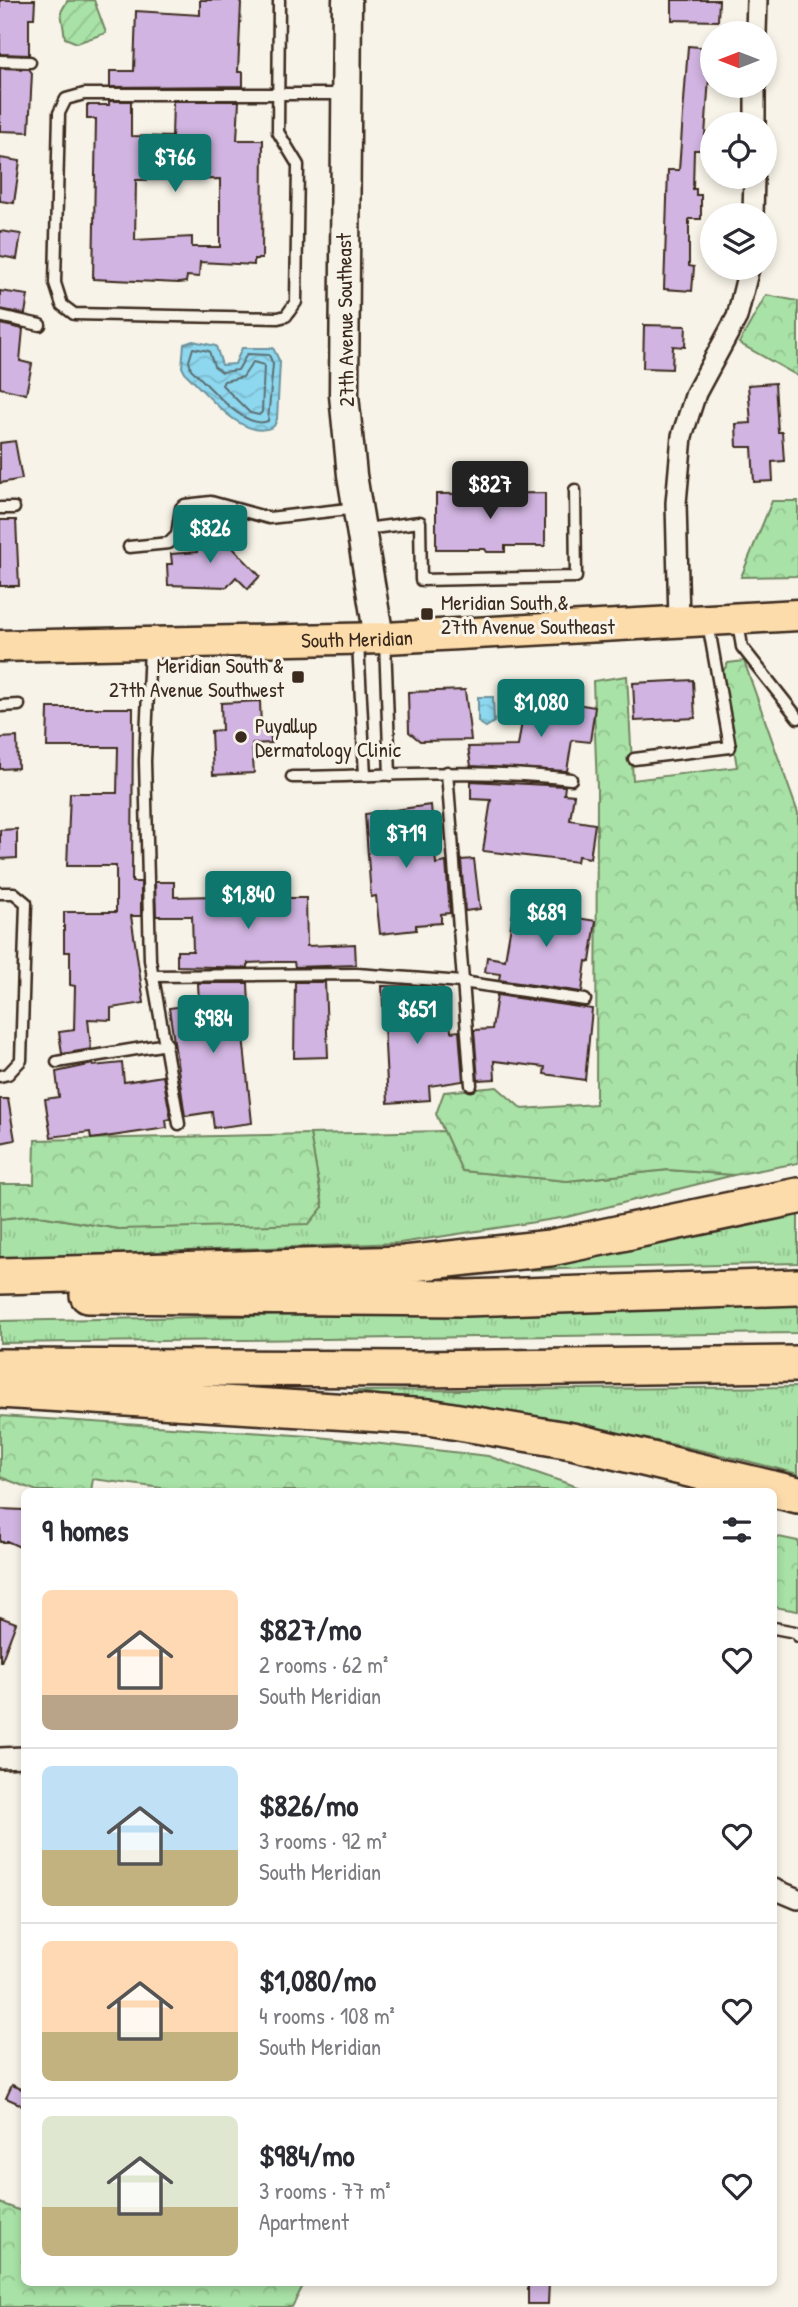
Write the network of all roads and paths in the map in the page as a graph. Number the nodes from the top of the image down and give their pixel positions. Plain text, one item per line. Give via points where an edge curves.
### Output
1 (279, 0) edge
2 (347, 0) edge
3 (757, 0) edge
4 (756, 21) edge
5 (0, 61) edge
6 (30, 62) dead end
7 (276, 94) junction
8 (344, 94) junction
9 (745, 280) edge
10 (0, 316) edge
11 (40, 325) dead end
12 (575, 490) dead end
13 (13, 508) dead end
14 (0, 509) edge
15 (360, 518) junction
16 (129, 547) dead end
17 (798, 615) edge
18 (738, 618) junction
19 (693, 620) junction
20 (374, 638) junction
21 (150, 645) junction
22 (0, 646) edge
23 (19, 705) dead end
24 (0, 706) edge
25 (798, 718) edge
26 (634, 759) dead end
27 (447, 772) junction
28 (365, 775) junction
29 (390, 775) junction
30 (292, 778) dead end
31 (571, 779) dead end
32 (0, 893) edge
33 (152, 976) junction
34 (462, 982) junction
35 (585, 1000) dead end
36 (167, 1044) junction
37 (57, 1062) dead end
38 (0, 1076) edge
39 (471, 1085) dead end
40 (179, 1124) dead end
41 (798, 1196) edge
42 (0, 1276) edge
43 (798, 1287) edge
44 (0, 1295) edge
45 (798, 1364) edge
46 (0, 1367) edge
47 (0, 1390) edge
48 (769, 1488) edge
49 (777, 1490) edge
50 (798, 1495) edge
51 (777, 1629) edge
52 (798, 1636) edge
53 (0, 1758) edge
54 (21, 1758) edge
55 (777, 1890) edge
56 (798, 1899) edge

1 - 7 lane
2 - 8 street, 27th Avenue Southeast
3 - 4 street
5 - 6 lane
7 - 7 lane via 278,132 298,165 296,302 292,310 278,318 68,312 55,283 59,113 66,99 84,94
7 - 8 lane
8 - 15 street, 27th Avenue Southeast via 342,369
9 - 19 street via 737,317 696,393 682,436 676,503
10 - 11 lane
12 - 15 lane via 576,577 421,580 420,522
13 - 14 lane
15 - 16 lane via 269,518 211,502 185,505 177,535 169,543
15 - 20 street, 27th Avenue Southeast
17 - 18 main road, South Meridian
18 - 19 main road, South Meridian
18 - 25 lane via 742,647
19 - 20 main road, South Meridian
19 - 26 lane via 730,747
20 - 21 main road, South Meridian
20 - 28 lane
20 - 29 lane
21 - 22 main road, South Meridian
21 - 33 lane via 145,858
23 - 24 lane
27 - 29 lane
27 - 31 lane
27 - 34 lane
28 - 29 lane
28 - 30 lane
32 - 38 lane via 14,893 26,903 21,1060
33 - 34 lane via 357,974
33 - 36 lane
34 - 35 lane
34 - 39 lane
36 - 37 lane
36 - 40 lane
41 - 42 highway via 550,1248 404,1264
43 - 44 highway via 466,1297
45 - 46 highway via 418,1369
47 - 48 highway via 429,1417 572,1441
49 - 50 highway
51 - 52 lane
53 - 54 street
55 - 56 street

